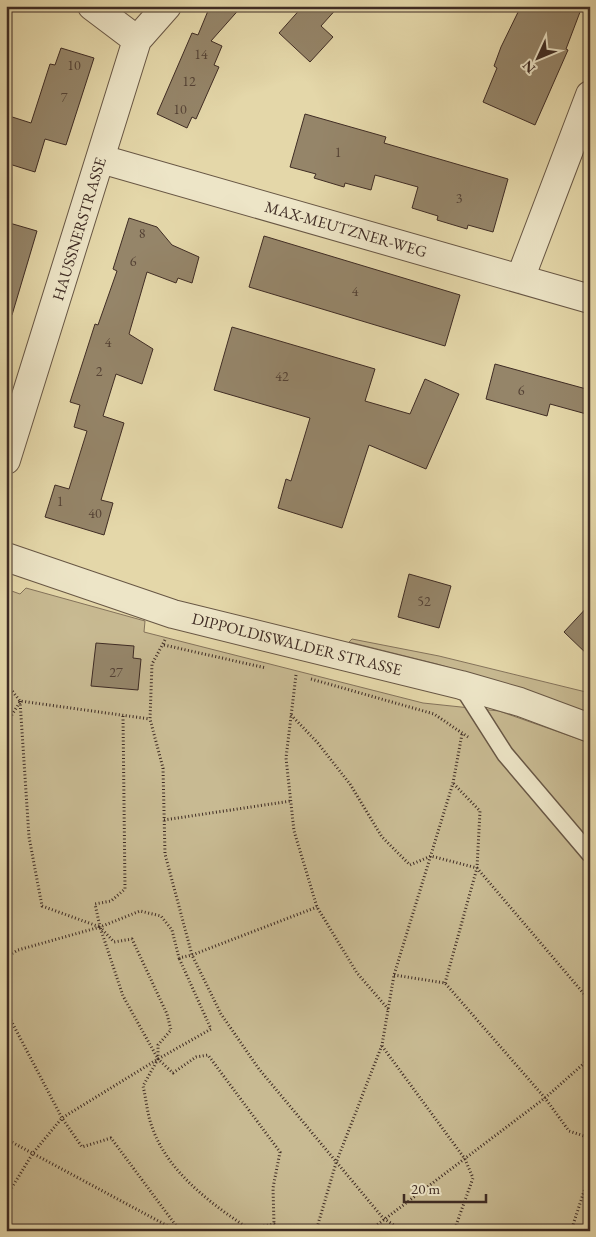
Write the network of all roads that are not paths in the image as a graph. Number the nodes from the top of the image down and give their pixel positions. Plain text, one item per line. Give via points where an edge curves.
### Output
1 (92, 6) edge
2 (167, 6) edge
3 (138, 40) junction
4 (590, 96) edge
5 (101, 159) junction
6 (520, 279) junction
7 (590, 299) edge
8 (6, 460) edge
9 (6, 557) edge
10 (461, 685) junction
11 (590, 728) edge
12 (590, 854) edge

1 - 3 street
2 - 3 street, HAUSSNERSTRASSE
3 - 5 street, HAUSSNERSTRASSE
4 - 6 street
5 - 6 street, MAX-MEUTZNER-WEG
5 - 8 street, HAUSSNERSTRASSE
6 - 7 street, MAX-MEUTZNER-WEG
9 - 10 street, DIPPOLDISWALDER STRASSE via 173,614
10 - 11 street, DIPPOLDISWALDER STRASSE via 520,702
10 - 12 lane via 505,754

